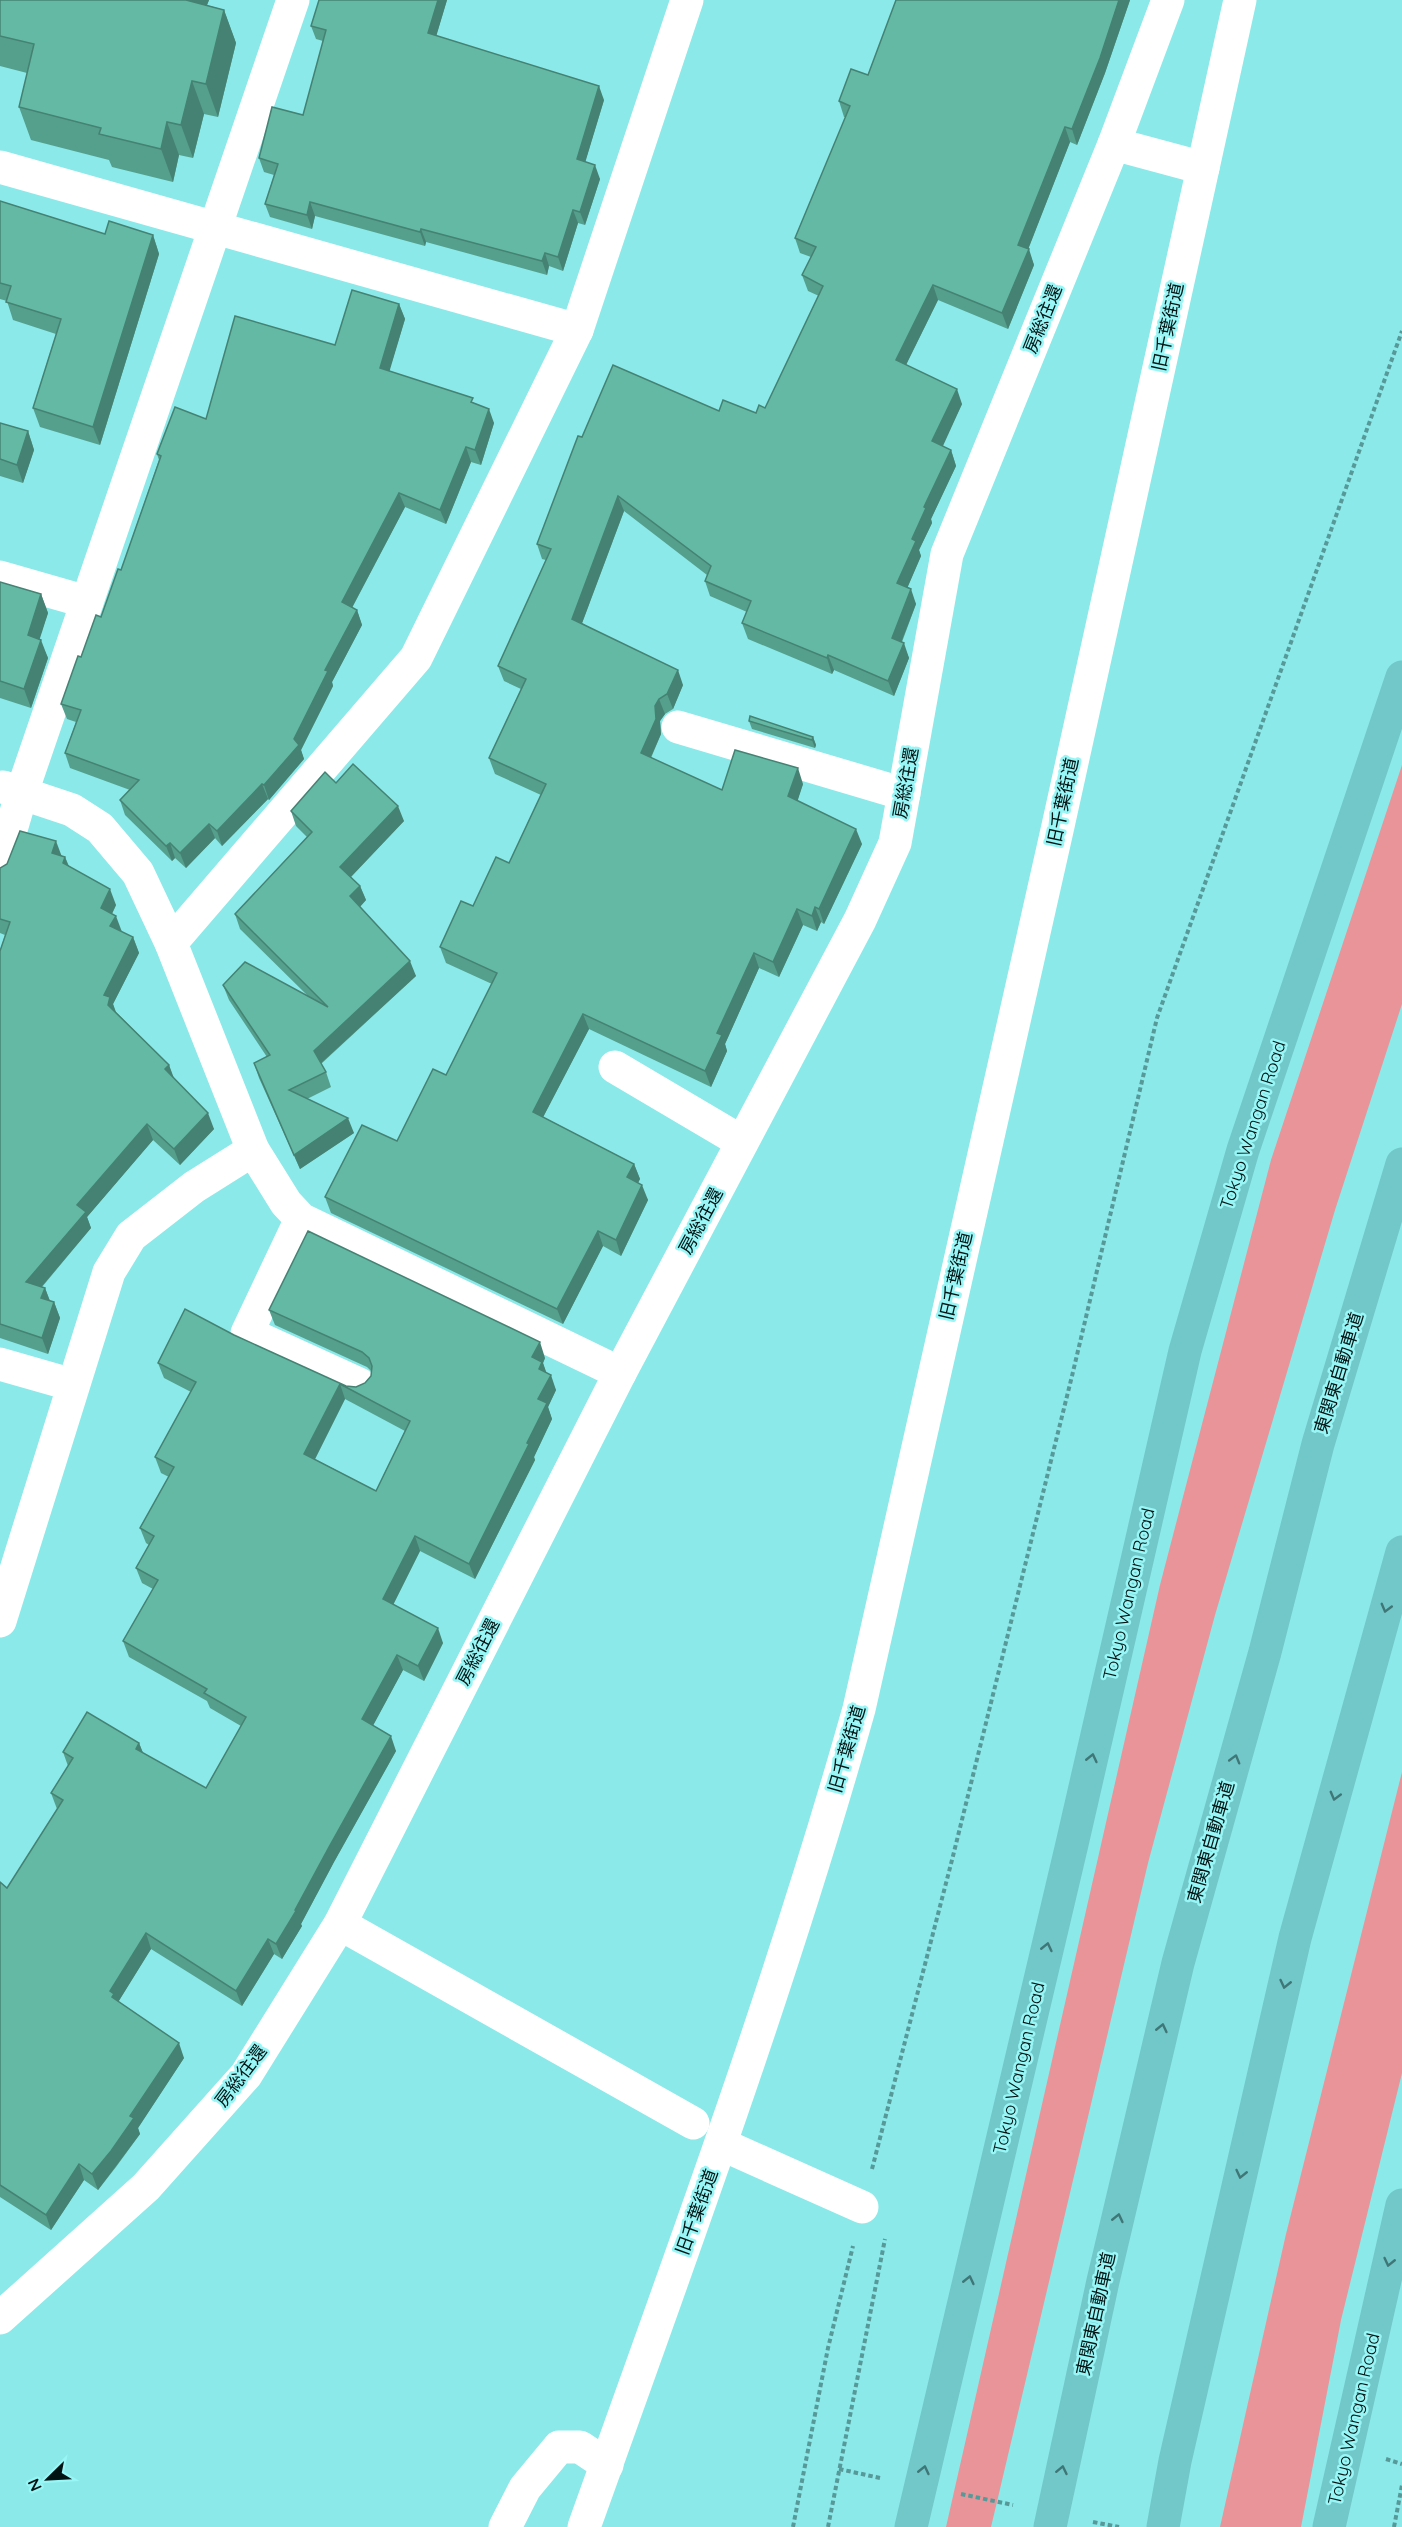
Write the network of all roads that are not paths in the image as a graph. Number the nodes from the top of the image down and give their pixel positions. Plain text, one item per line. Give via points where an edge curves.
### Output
1 (293, 0) edge
2 (687, 0) edge
3 (1168, 0) edge
4 (1240, 0) edge
5 (1114, 144) junction
6 (0, 167) edge
7 (1203, 168) junction
8 (215, 226) junction
9 (577, 330) junction
10 (0, 577) edge
11 (87, 602) junction
12 (1402, 677) edge
13 (678, 727) dead end
14 (11, 789) edge
15 (904, 794) junction
16 (0, 867) edge
17 (171, 943) junction
18 (615, 1067) dead end
19 (742, 1142) junction
20 (253, 1150) junction
21 (1402, 1164) edge
22 (301, 1219) junction
23 (0, 1364) edge
24 (620, 1373) junction
25 (359, 1384) edge
26 (73, 1385) junction
27 (1402, 1552) edge
28 (0, 1621) edge
29 (340, 1924) junction
30 (693, 2123) dead end
31 (721, 2144) junction
32 (1402, 2205) edge
33 (862, 2207) road end
34 (0, 2318) edge
35 (607, 2464) junction
36 (505, 2527) edge
37 (584, 2527) edge
38 (910, 2527) edge
39 (1050, 2527) edge
40 (1163, 2527) edge
41 (1329, 2527) edge

1 - 8 street
2 - 9 street
3 - 5 street, 房総往還
4 - 7 street, 旧千葉街道
5 - 7 street
5 - 15 street, 房総往還 via 946,554
6 - 8 street
7 - 31 street, 旧千葉街道 via 859,1709 835,1797
8 - 9 street
8 - 11 street
9 - 17 street via 416,658
10 - 11 street
11 - 14 street
38 -> 12 highway, Tokyo Wangan Road via 1185,1350 1243,1150
13 - 15 street
14 - 16 street
14 - 17 street via 72,810 100,828 138,873
15 - 19 street, 房総往還 via 895,843 864,911
17 - 20 street
18 - 19 street
19 - 24 street, 房総往還
20 - 22 street via 286,1203
20 - 26 street via 194,1187 132,1236 109,1272
39 -> 21 highway, 東関東自動車道 via 1178,1963 1265,1652 1318,1444
22 - 24 street
22 - 25 street via 247,1333
23 - 26 street
24 - 29 street, 房総往還
26 - 28 street
27 -> 40 highway via 1295,1938 1174,2461
29 - 30 street
29 - 34 street, 房総往還 via 246,2075 146,2187
31 - 33 street
31 - 35 street, 旧千葉街道
32 -> 41 highway, Tokyo Wangan Road
35 - 36 street via 580,2447 559,2447 525,2488
35 - 37 street, 旧千葉街道

